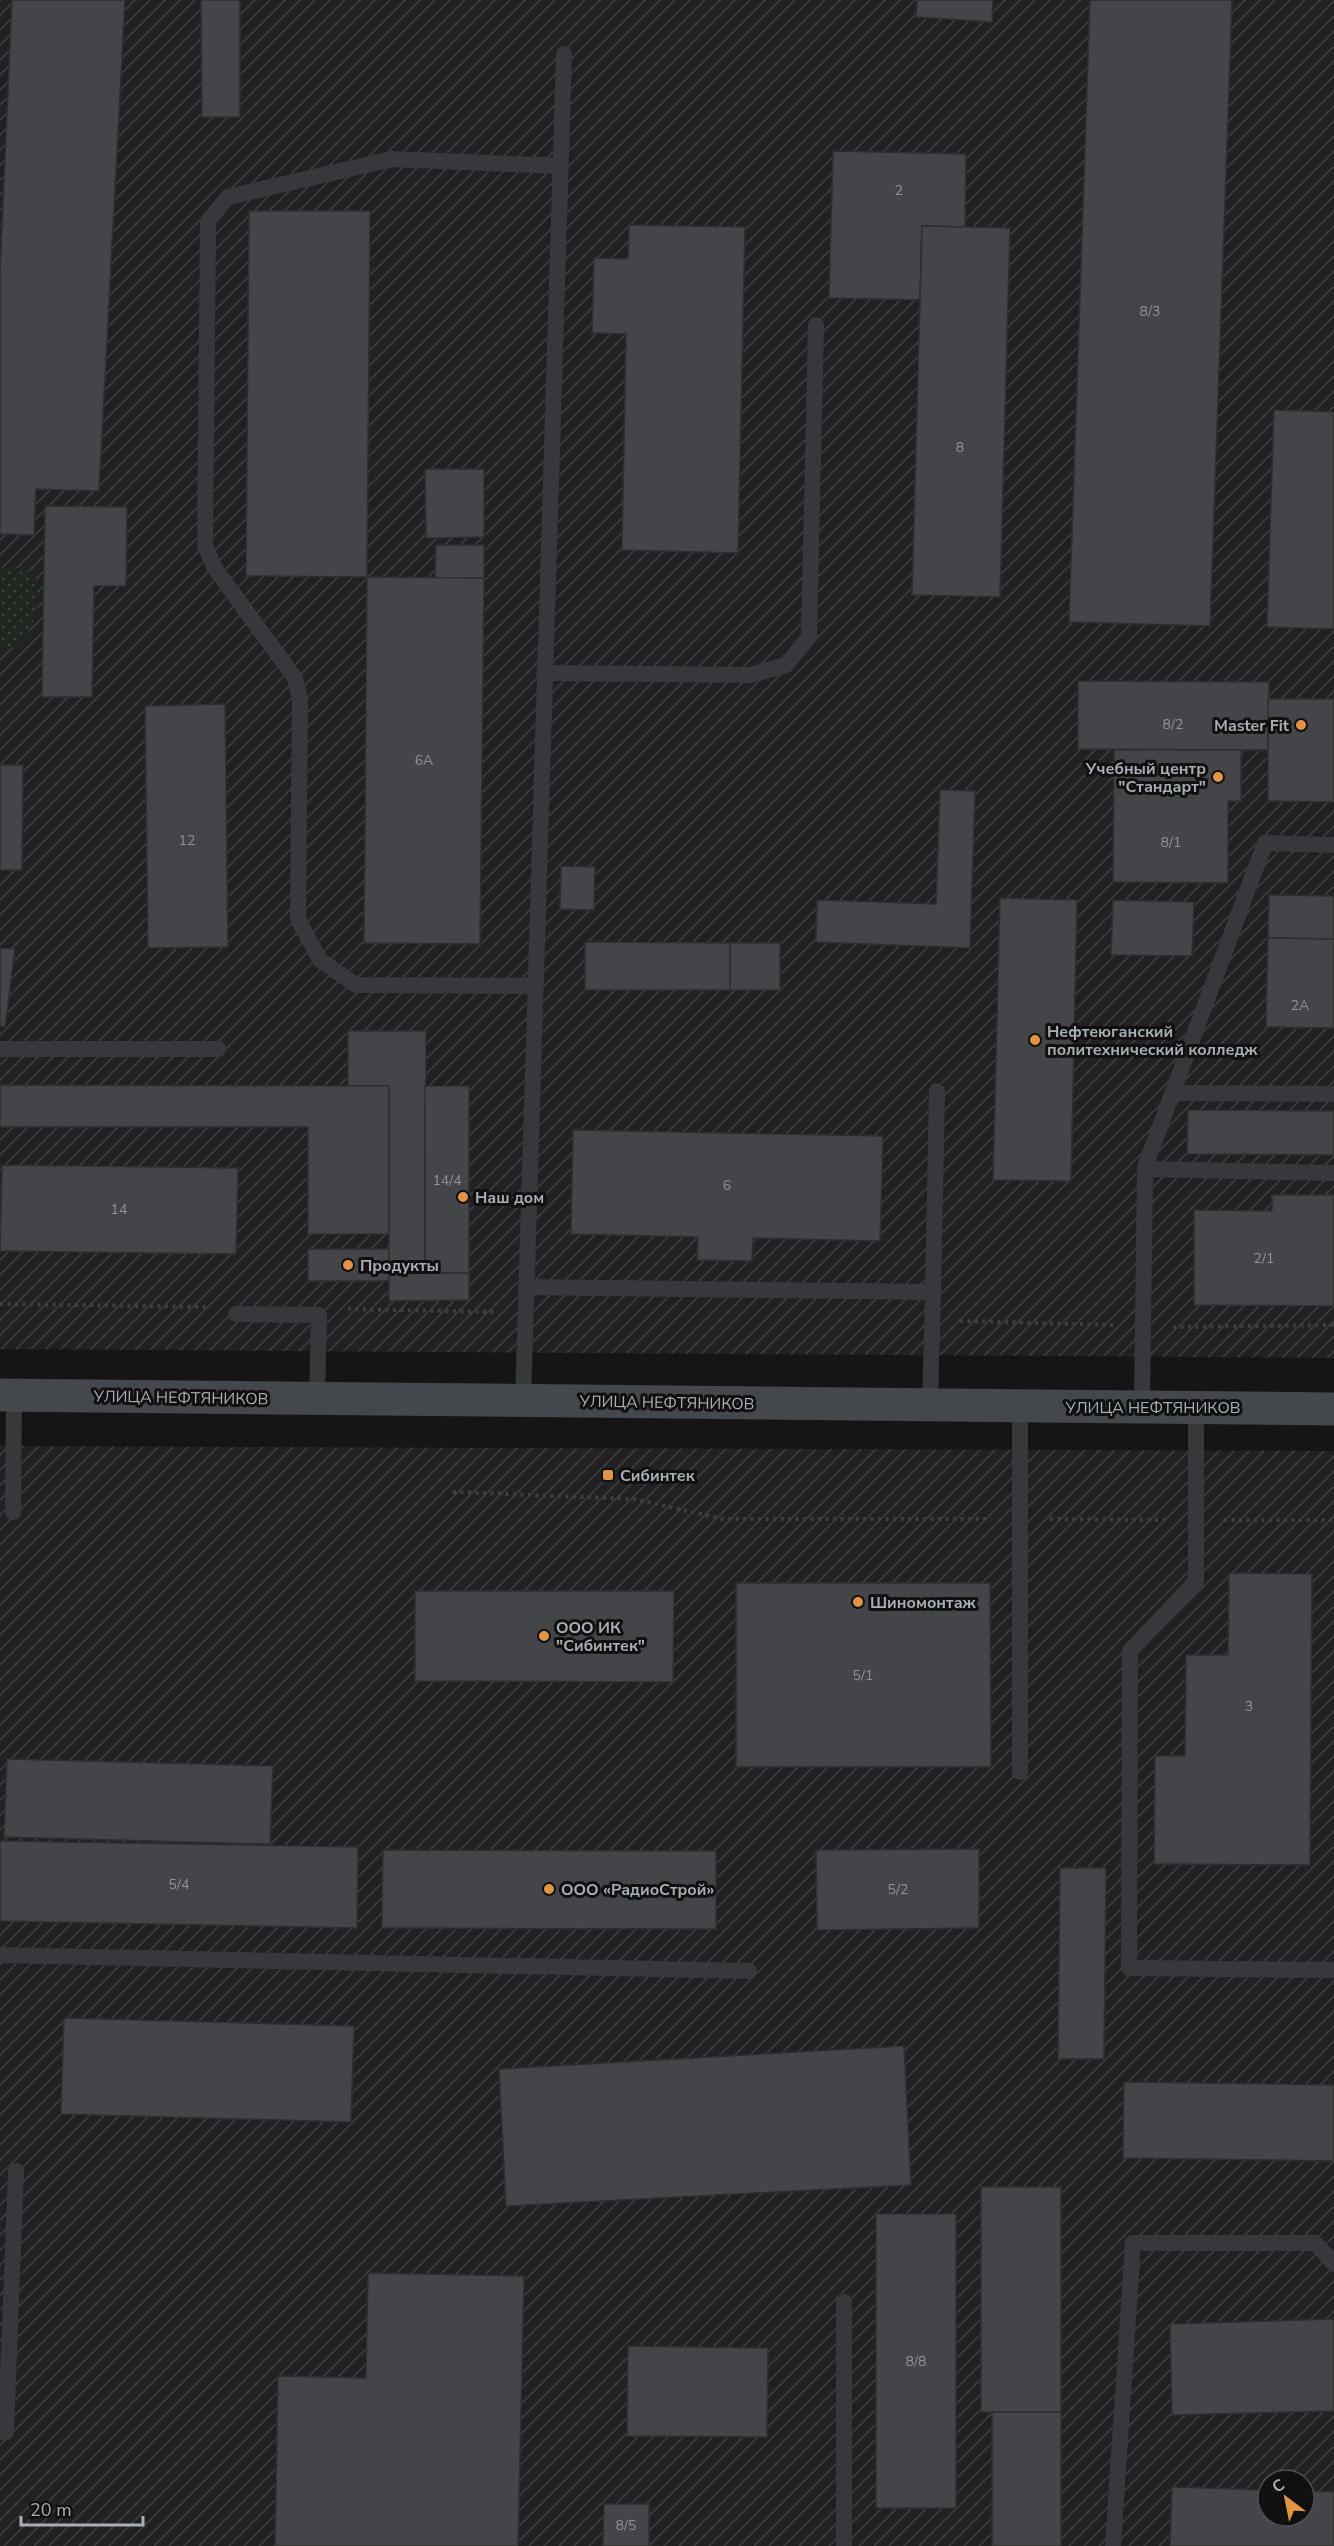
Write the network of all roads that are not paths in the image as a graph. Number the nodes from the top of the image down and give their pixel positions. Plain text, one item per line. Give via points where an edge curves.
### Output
1 (564, 54) dead end
2 (560, 166) junction
3 (816, 325) dead end
4 (544, 673) junction
5 (1334, 845) edge
6 (534, 987) junction
7 (0, 1049) edge
8 (218, 1049) dead end
9 (937, 1091) dead end
10 (1172, 1093) junction
11 (1334, 1094) edge
12 (1146, 1169) junction
13 (1334, 1173) edge
14 (526, 1287) junction
15 (933, 1292) junction
16 (236, 1314) dead end
17 (7, 1396) edge
18 (317, 1399) junction
19 (523, 1401) junction
20 (930, 1405) junction
21 (1020, 1406) junction
22 (1142, 1407) junction
23 (1197, 1407) junction
24 (1334, 1409) edge
25 (13, 1512) dead end
26 (1020, 1772) dead end
27 (0, 1955) edge
28 (1334, 1970) edge
29 (749, 1971) dead end
30 (16, 2171) dead end
31 (1334, 2264) edge
32 (844, 2302) dead end
33 (0, 2432) edge
34 (844, 2546) edge
35 (1113, 2546) edge

1 - 2 lane
2 - 4 lane
2 - 6 lane via 392,159 228,197 208,220 205,545 214,567 296,678 300,699 298,919 320,960 356,985
3 - 4 lane via 809,637 786,665 750,675
4 - 6 lane
5 - 10 lane via 1265,843
6 - 14 lane
7 - 8 lane
9 - 15 lane
10 - 11 lane
10 - 12 lane
12 - 13 lane
12 - 22 lane
14 - 15 lane
14 - 19 lane
15 - 20 lane
16 - 18 lane via 319,1315
17 - 18 main road, УЛИЦА НЕФТЯНИКОВ
17 - 25 lane
18 - 19 main road, УЛИЦА НЕФТЯНИКОВ
19 - 20 main road, УЛИЦА НЕФТЯНИКОВ
20 - 21 main road, УЛИЦА НЕФТЯНИКОВ
21 - 22 main road, УЛИЦА НЕФТЯНИКОВ
21 - 26 lane
22 - 23 main road, УЛИЦА НЕФТЯНИКОВ
23 - 24 main road, УЛИЦА НЕФТЯНИКОВ
23 - 28 lane via 1196,1581 1130,1651 1129,1968
27 - 29 lane
30 - 33 lane via 6,2432
31 - 35 lane via 1315,2242 1132,2243
32 - 34 lane

